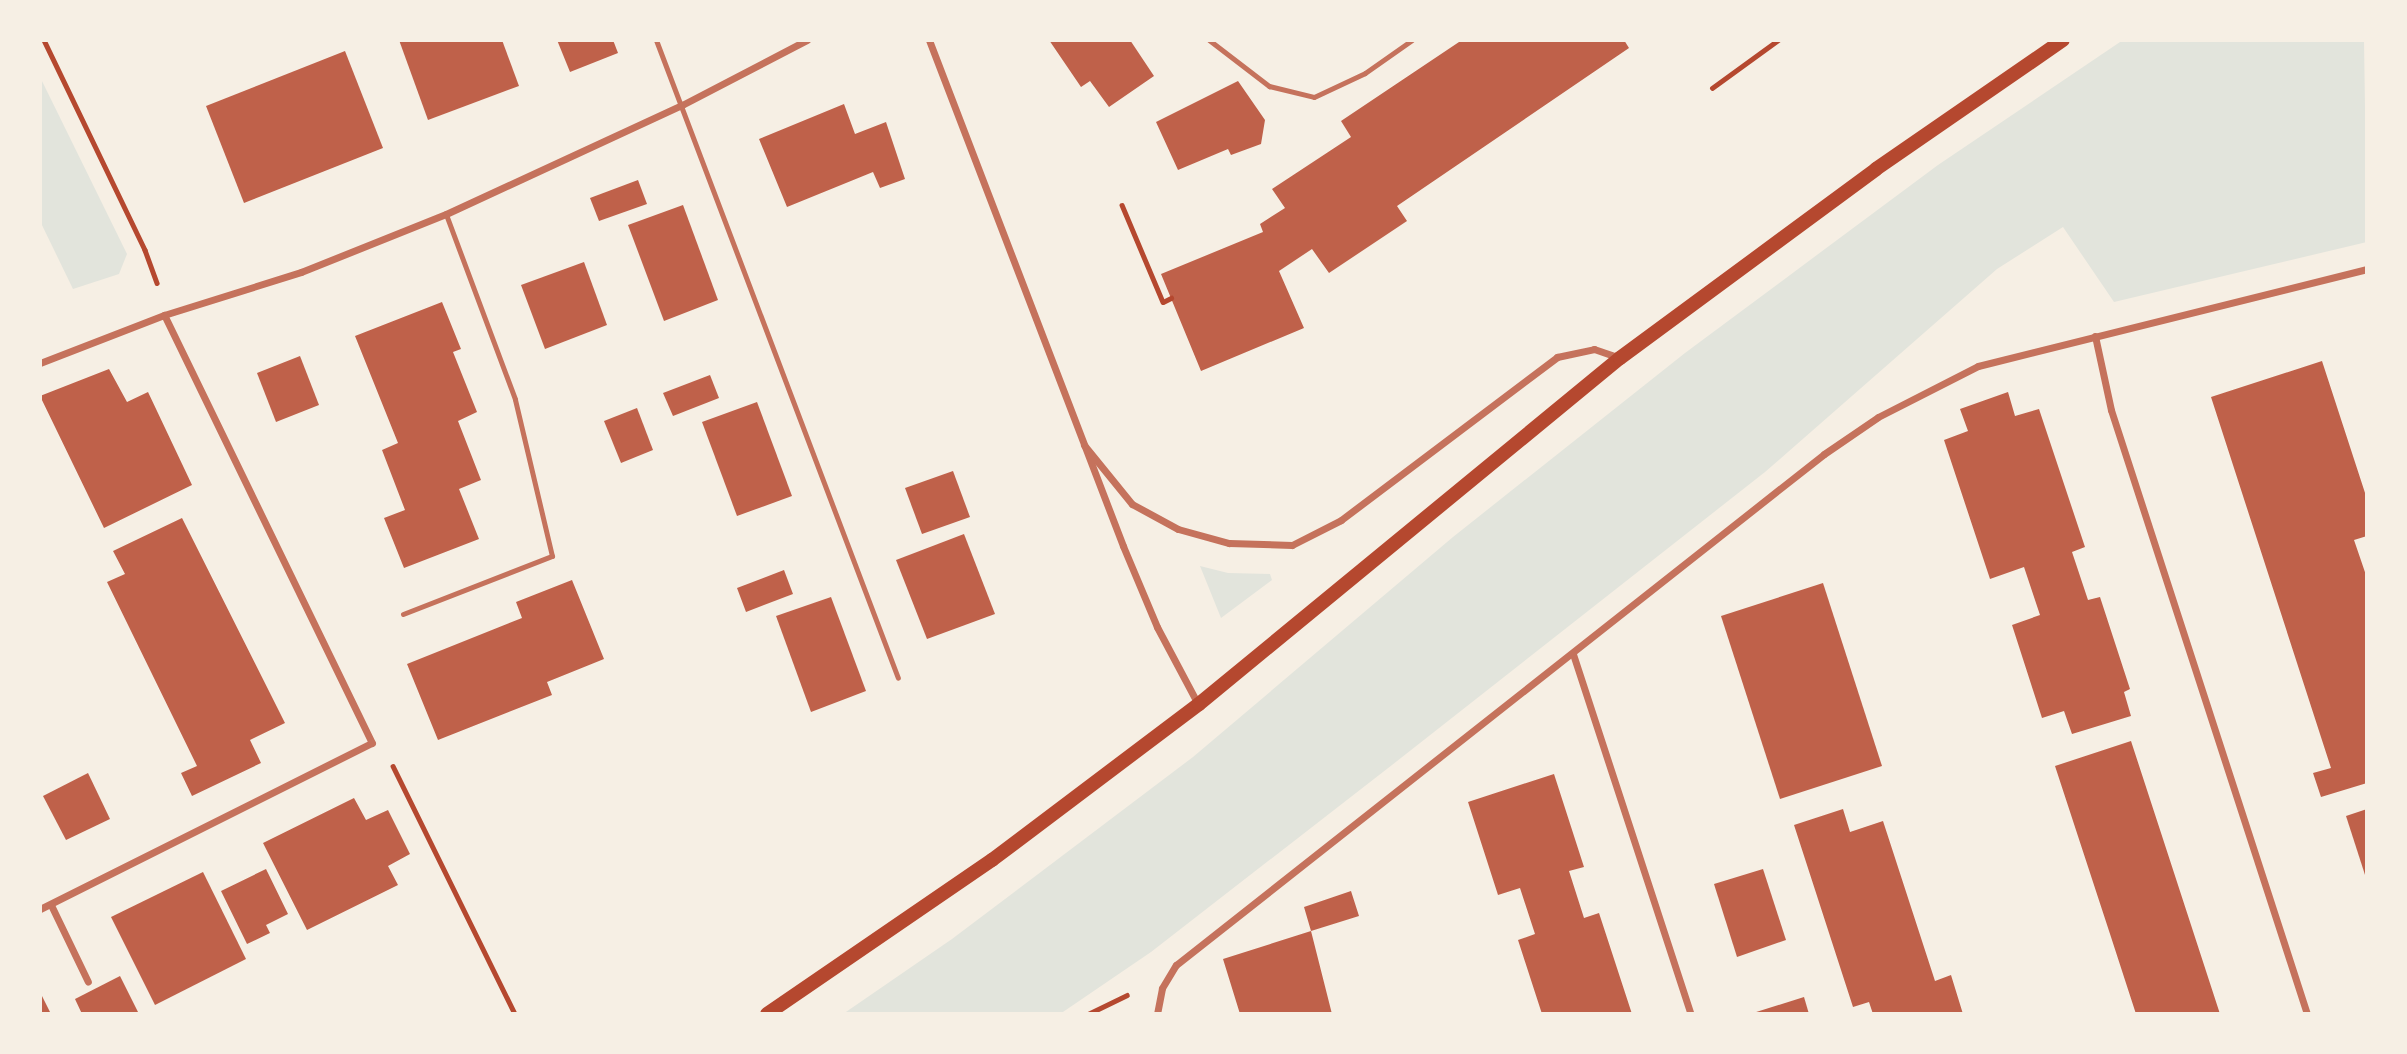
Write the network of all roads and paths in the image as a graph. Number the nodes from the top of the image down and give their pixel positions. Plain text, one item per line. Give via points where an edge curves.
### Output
1 (44, 40) edge
2 (656, 40) edge
3 (807, 40) edge
4 (929, 40) edge
5 (1209, 40) edge
6 (1412, 40) edge
7 (1778, 40) edge
8 (2063, 40) edge
9 (1712, 88) dead end
10 (681, 105) junction
11 (1122, 205) dead end
12 (446, 214) junction
13 (2367, 269) edge
14 (1171, 298) dead end
15 (164, 315) junction
16 (2095, 336) junction
17 (1620, 358) junction
18 (40, 363) edge
19 (1079, 439) junction
20 (402, 614) dead end
21 (1573, 654) junction
22 (898, 678) dead end
23 (1199, 704) junction
24 (372, 743) junction
25 (51, 905) junction
26 (40, 909) edge
27 (88, 982) dead end
28 (515, 1014) edge
29 (767, 1014) edge
30 (1157, 1014) edge
31 (1691, 1014) edge
32 (2307, 1014) edge

1 - 15 path via 145,250
2 - 10 lane
3 - 10 street
4 - 19 street
5 - 6 lane via 1269,86 1314,97 1365,73
7 - 9 path
8 - 17 main road
10 - 12 street
10 - 22 lane
11 - 14 path via 1163,302
12 - 15 street via 301,272
12 - 20 lane via 515,399 552,556
13 - 16 street
15 - 18 street
15 - 24 street
16 - 21 street via 1978,366 1878,417 1824,454
16 - 32 street via 2111,410
17 - 19 street via 1594,349 1557,357 1519,381 1341,520 1292,545 1229,543 1178,530 1132,504
17 - 23 main road
19 - 23 street via 1157,627
21 - 30 street via 1176,965 1162,988
21 - 31 street
23 - 29 main road via 992,860
24 - 25 street
24 - 28 path via 392,765
25 - 26 street
25 - 27 street

